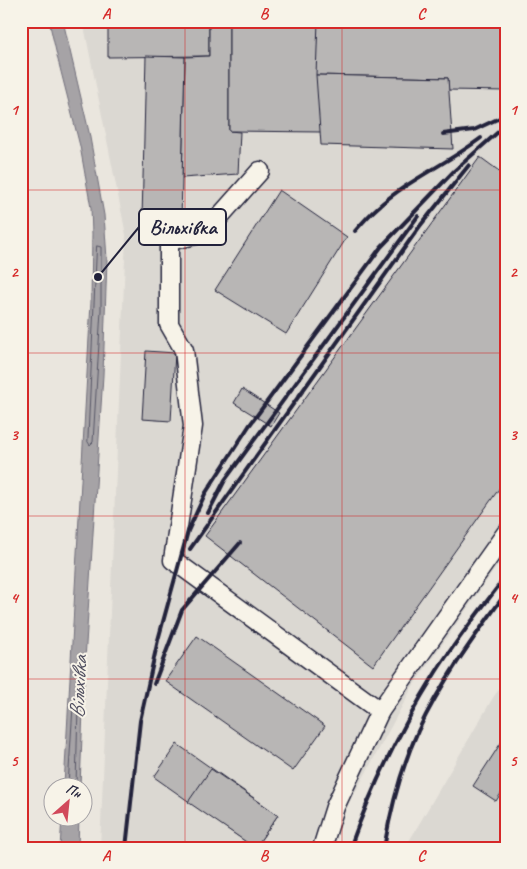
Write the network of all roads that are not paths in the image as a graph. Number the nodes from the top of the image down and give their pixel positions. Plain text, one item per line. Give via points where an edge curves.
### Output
1 (260, 170) dead end
2 (506, 533) edge
3 (380, 711) junction
4 (322, 848) edge

1 - 3 lane via 205,233 169,241 169,324 184,350 193,426 172,560
2 - 3 lane
3 - 4 lane via 335,806

